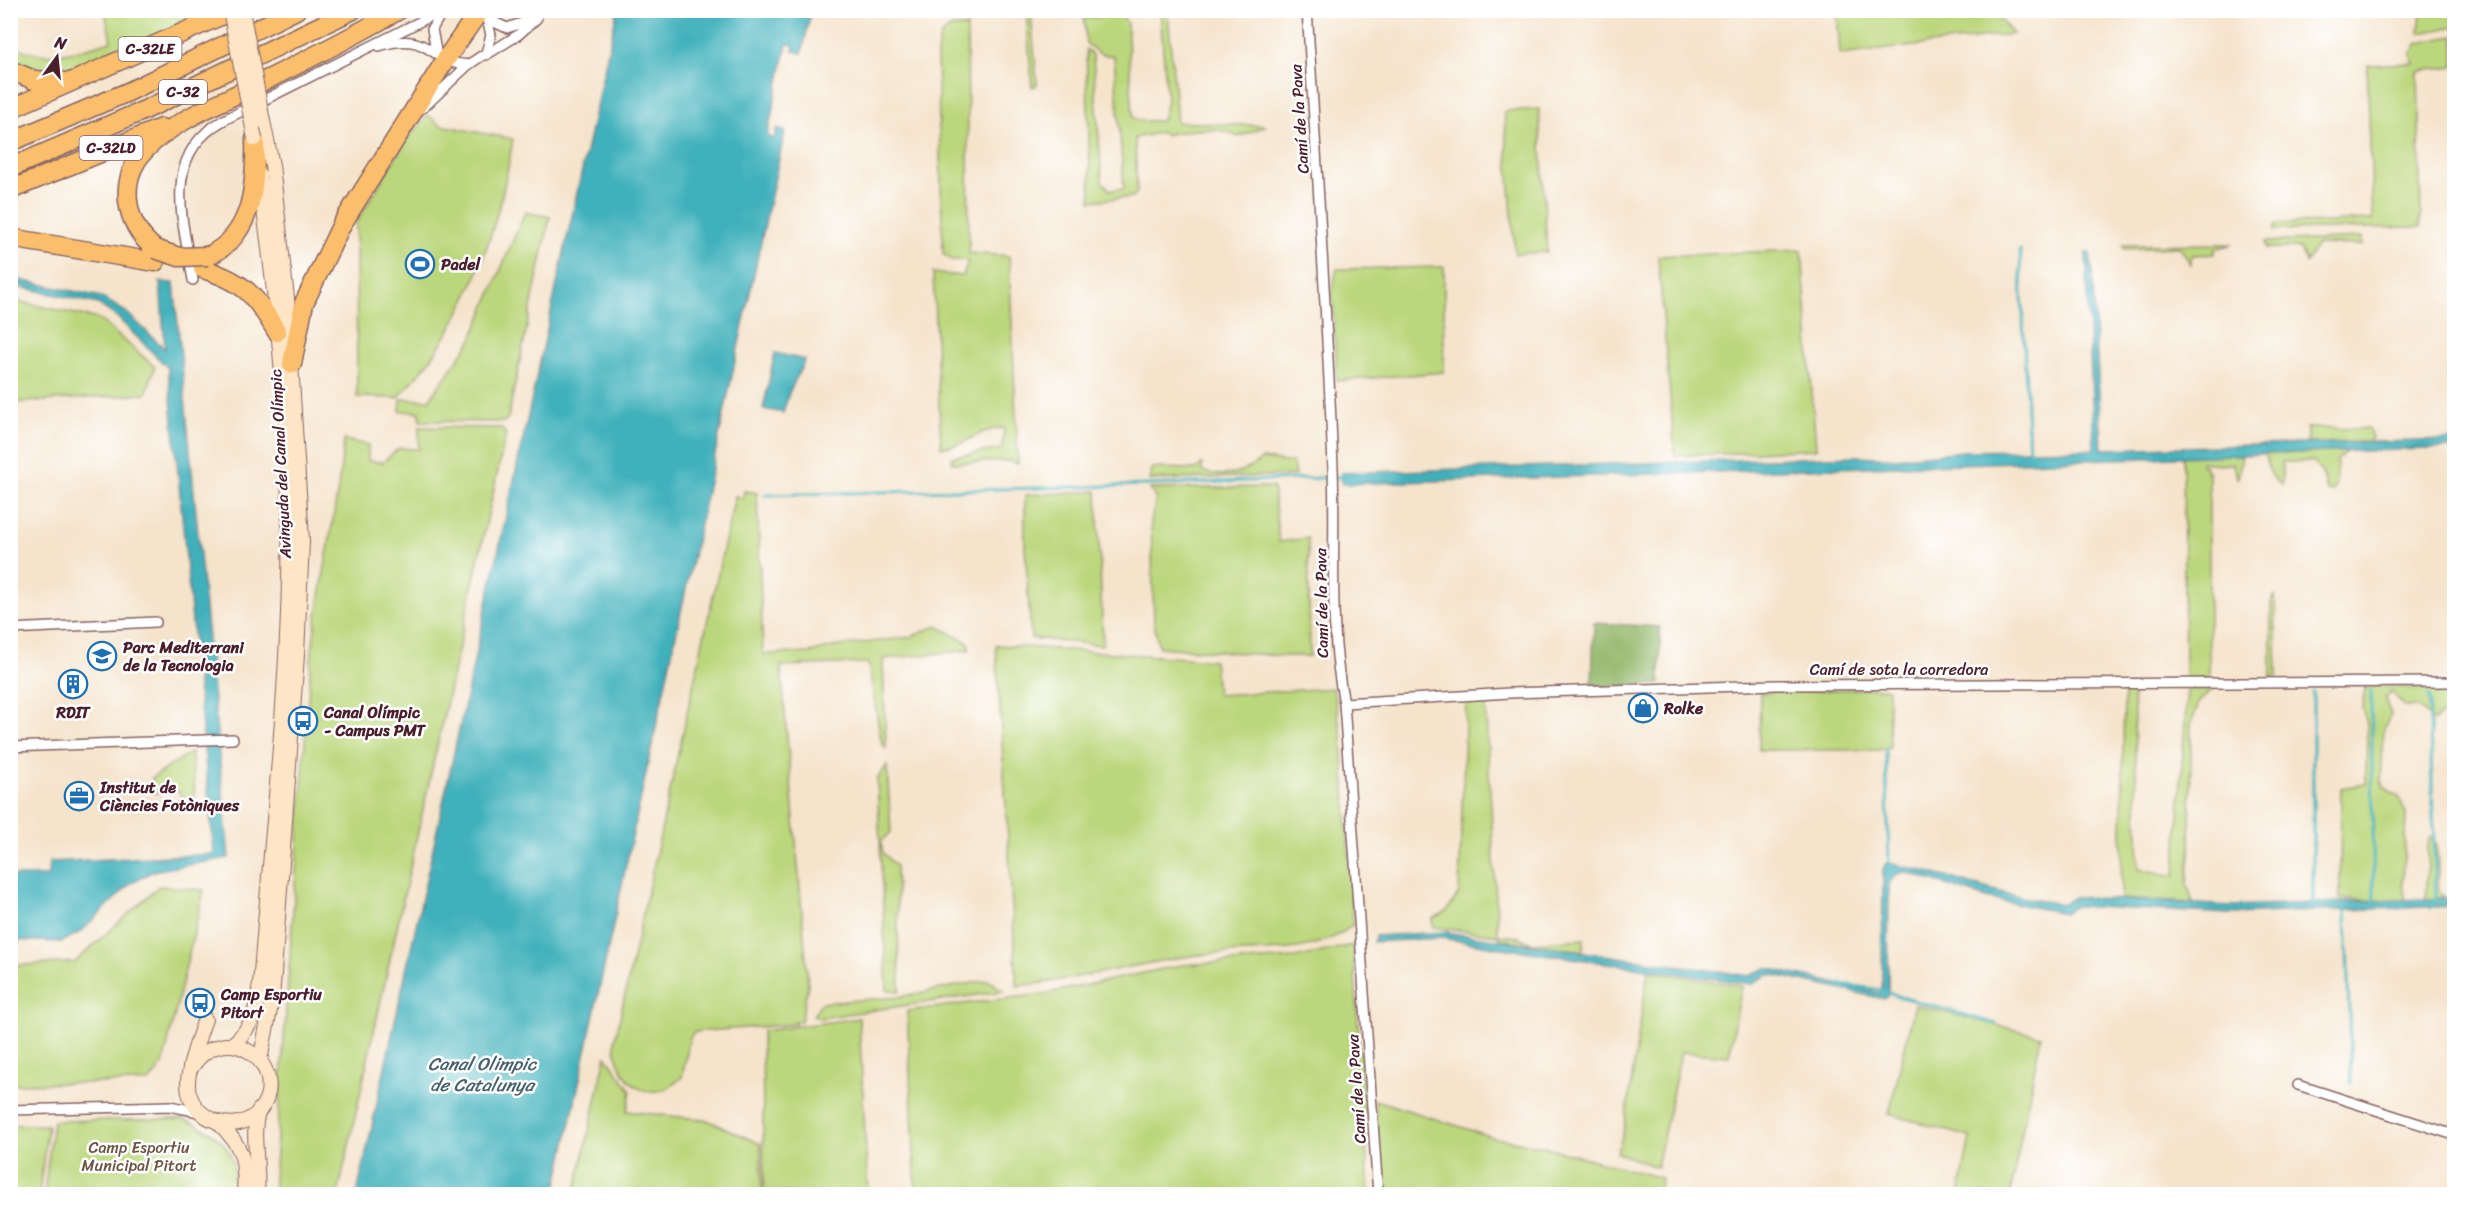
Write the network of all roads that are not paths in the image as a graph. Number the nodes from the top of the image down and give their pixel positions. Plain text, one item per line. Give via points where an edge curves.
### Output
1 (230, 10) edge
2 (234, 10) edge
3 (242, 10) edge
4 (296, 10) edge
5 (353, 10) edge
6 (399, 10) edge
7 (1307, 10) edge
8 (442, 11) edge
9 (479, 13) edge
10 (367, 50) junction
11 (441, 55) junction
12 (481, 58) junction
13 (468, 65) junction
14 (10, 70) edge
15 (77, 82) junction
16 (211, 107) junction
17 (10, 109) edge
18 (398, 134) junction
19 (255, 139) junction
20 (10, 142) edge
21 (10, 168) edge
22 (10, 190) edge
23 (10, 237) edge
24 (155, 255) junction
25 (202, 268) junction
26 (277, 332) junction
27 (292, 364) junction
28 (156, 622) dead end
29 (10, 629) edge
30 (2454, 682) edge
31 (1344, 703) junction
32 (229, 739) dead end
33 (10, 747) edge
34 (226, 1045) junction
35 (260, 1061) junction
36 (190, 1070) junction
37 (2298, 1085) dead end
38 (188, 1088) junction
39 (170, 1106) junction
40 (10, 1110) edge
41 (259, 1110) junction
42 (199, 1112) junction
43 (218, 1122) junction
44 (2454, 1135) edge
45 (244, 1194) edge
46 (257, 1194) edge
47 (1378, 1194) edge

1 - 19 street, Avinguda del Canal Olímpic, bridge
2 - 15 highway, C-32LE
3 - 27 street, Avinguda del Canal Olímpic, bridge via 272,165
4 - 20 highway, C-32 via 128,92
5 - 21 highway, C-32 via 147,109
6 - 16 highway, C-32LD via 342,43
7 - 31 street, Camí de la Pava via 1324,264 1337,670
8 - 10 street
8 - 11 street via 432,29
9 - 11 highway
9 - 12 street via 490,41
9 - 12 street via 507,28 537,18
10 - 11 street via 405,40
10 - 25 street via 224,120 193,144 181,181 184,228
11 - 13 street
11 - 18 highway
12 - 13 street
13 - 18 street
14 - 15 highway via 34,80
15 - 17 highway, C-32LE
16 - 22 highway, C-32LD
16 - 24 highway via 151,143 131,173 127,194 132,219
18 - 27 highway via 321,264 299,321
19 - 25 highway via 254,183 246,216 230,242
19 - 26 street, Avinguda del Canal Olímpic
23 - 24 highway
24 - 25 highway, bridge via 179,257
25 - 26 highway via 249,290
26 - 34 street, Avinguda del Canal Olímpic via 288,517 284,664 257,1007 248,1029
27 - 35 street, Avinguda del Canal Olímpic via 302,516 301,585 272,1000
28 - 29 street
30 - 31 street, Camí de sota la corredora via 1776,685 1510,693
31 - 47 street, Camí de la Pava
32 - 33 street
34 - 35 street via 251,1051
34 - 36 street via 205,1051
34 - 36 street via 208,1038 205,1019
35 - 41 street via 268,1078 266,1097
36 - 38 street
37 - 44 street
38 - 39 street
38 - 42 street
39 - 40 street
39 - 42 street
41 - 43 street via 240,1123
41 - 46 street via 254,1122 260,1173
42 - 43 street
43 - 45 street via 243,1156

